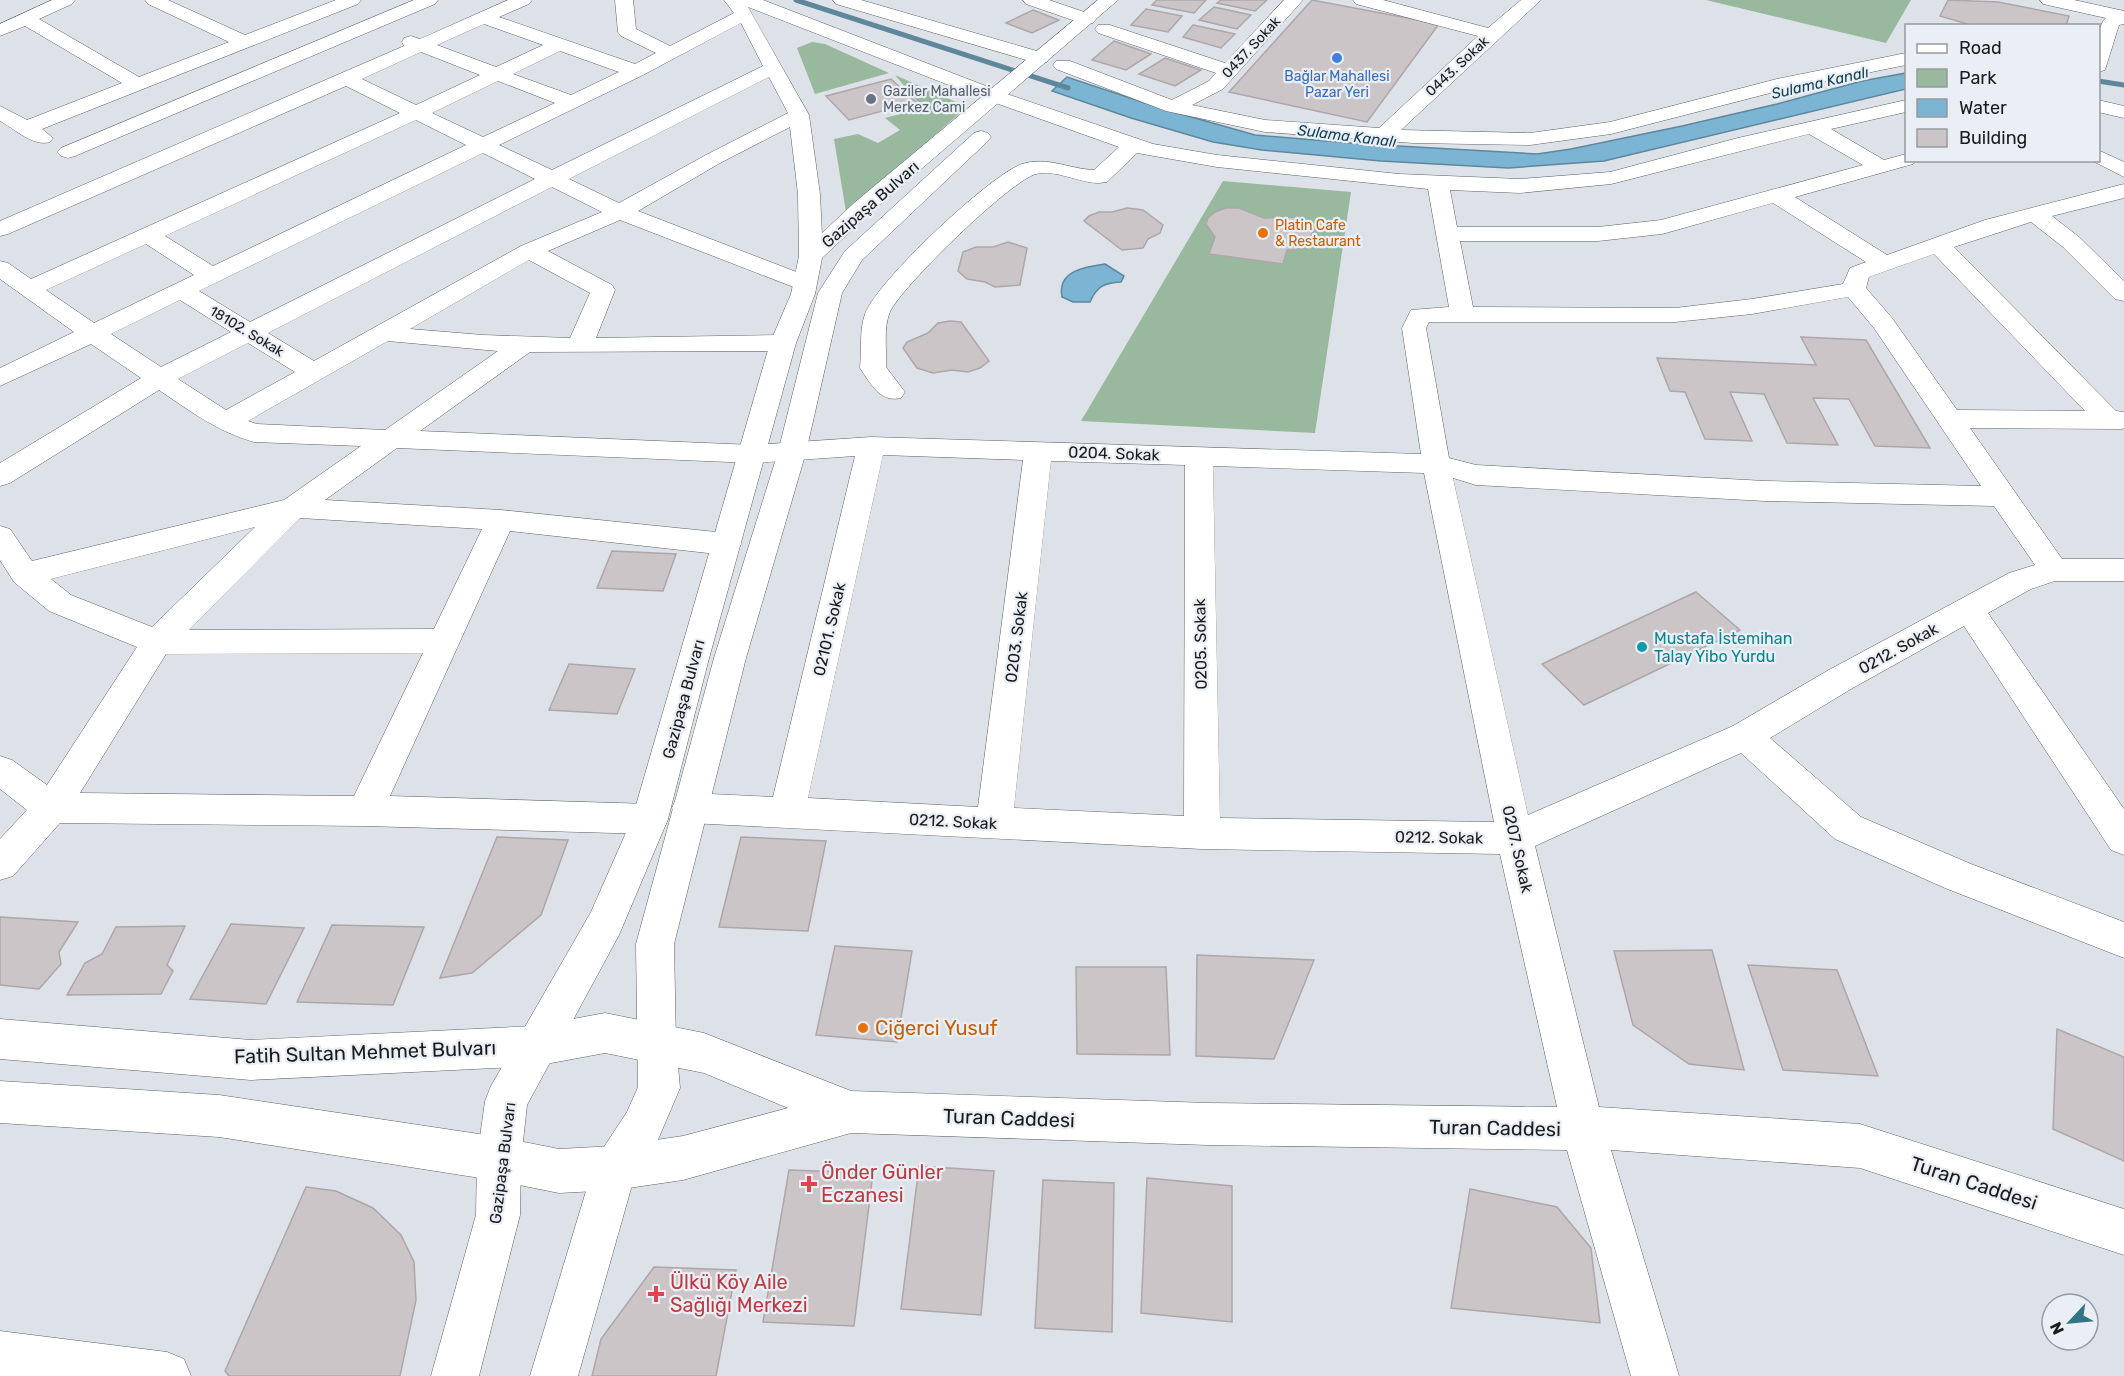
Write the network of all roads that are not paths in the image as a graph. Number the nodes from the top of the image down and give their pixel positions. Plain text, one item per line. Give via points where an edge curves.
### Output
1 (66, 0) edge
2 (154, 0) edge
3 (352, 0) edge
4 (429, 0) edge
5 (524, 0) edge
6 (624, 0) edge
7 (842, 0) edge
8 (1032, 0) edge
9 (1294, 0) edge
10 (1362, 0) edge
11 (2049, 0) edge
12 (1527, 1) edge
13 (301, 4) dead end
14 (873, 4) edge
15 (1117, 4) edge
16 (742, 5) edge
17 (322, 12) junction
18 (2124, 17) edge
19 (484, 18) junction
20 (26, 19) junction
21 (1087, 19) junction
22 (365, 27) junction
23 (1104, 29) junction
24 (0, 31) edge
25 (1491, 34) junction
26 (244, 42) junction
27 (560, 44) junction
28 (422, 46) junction
29 (670, 53) junction
30 (1905, 59) edge
31 (774, 68) junction
32 (2104, 70) edge
33 (636, 71) junction
34 (1229, 71) junction
35 (498, 74) junction
36 (345, 78) junction
37 (1033, 80) junction
38 (137, 84) junction
39 (572, 102) junction
40 (1173, 106) junction
41 (1905, 106) edge
42 (2100, 106) edge
43 (0, 112) edge
44 (2124, 112) edge
45 (414, 114) junction
46 (799, 115) junction
47 (1812, 127) junction
48 (26, 128) junction
49 (1383, 135) junction
50 (1133, 144) junction
51 (481, 146) junction
52 (68, 152) junction
53 (2100, 157) edge
54 (1905, 160) edge
55 (1881, 167) junction
56 (2124, 171) edge
57 (126, 176) junction
58 (553, 178) junction
59 (1438, 183) junction
60 (2124, 191) edge
61 (1777, 196) junction
62 (620, 212) junction
63 (2035, 214) junction
64 (0, 229) edge
65 (1448, 234) junction
66 (149, 236) junction
67 (1938, 244) junction
68 (529, 251) junction
69 (1884, 263) junction
70 (808, 270) junction
71 (211, 275) junction
72 (12, 281) edge
73 (1854, 289) junction
74 (180, 290) junction
75 (2124, 294) edge
76 (1462, 313) junction
77 (249, 332) junction
78 (92, 333) junction
79 (383, 333) junction
80 (783, 343) junction
81 (580, 345) junction
82 (522, 346) junction
83 (314, 372) junction
84 (0, 378) edge
85 (159, 378) junction
86 (892, 392) dead end
87 (1950, 419) junction
88 (2116, 420) edge
89 (225, 422) junction
90 (395, 437) junction
91 (871, 446) junction
92 (1038, 451) junction
93 (792, 452) junction
94 (753, 454) junction
95 (1198, 456) junction
96 (1436, 464) junction
97 (0, 476) edge
98 (2003, 496) junction
99 (293, 508) junction
100 (501, 520) junction
101 (0, 536) edge
102 (726, 544) junction
103 (2054, 570) junction
104 (2122, 573) edge
105 (26, 574) junction
106 (1969, 609) junction
107 (444, 641) junction
108 (156, 642) junction
109 (1745, 736) junction
110 (0, 770) edge
111 (52, 808) junction
112 (690, 808) junction
113 (364, 811) junction
114 (787, 813) junction
115 (650, 819) junction
116 (994, 823) junction
117 (1202, 833) junction
118 (1515, 838) junction
119 (2124, 839) edge
120 (0, 864) edge
121 (2124, 940) edge
122 (0, 1039) edge
123 (535, 1046) junction
124 (656, 1046) junction
125 (0, 1102) edge
126 (851, 1112) junction
127 (1583, 1129) junction
128 (499, 1159) junction
129 (615, 1168) junction
130 (2124, 1232) edge
131 (0, 1355) edge
132 (167, 1376) edge
133 (455, 1376) edge
134 (554, 1376) edge
135 (1655, 1376) edge

1 - 20 street
2 - 26 street
3 - 17 street
4 - 22 street
5 - 19 street
6 - 29 street via 627,32
7 - 14 street
8 - 21 street
9 - 34 street, 0437. Sokak
10 - 25 street
11 - 18 street
12 - 25 street, 0443. Sokak
13 - 17 street
14 - 37 street
15 - 21 street, Gazipaşa Bulvarı
15 - 23 street, Gazipaşa Bulvarı
16 - 29 street
16 - 31 street
16 - 37 street
17 - 22 street
17 - 26 street
18 - 32 street via 2111,22
19 - 27 street
19 - 28 street
20 - 24 street
20 - 38 street
21 - 37 street, Gazipaşa Bulvarı
22 - 28 street
22 - 52 street
23 - 34 street
23 - 37 street, Gazipaşa Bulvarı
25 - 49 street, 0443. Sokak
26 - 38 street
27 - 33 street
27 - 35 street
28 - 35 street
28 - 36 street
29 - 33 street
30 - 49 street via 1777,85 1611,128 1530,139
31 - 46 street
31 - 58 street
33 - 39 street
34 - 40 street, 0437. Sokak via 1216,85
35 - 39 street
35 - 45 street
36 - 45 street
36 - 57 street
37 - 40 street
37 - 50 street
37 - 70 street, Gazipaşa Bulvarı via 862,208
37 - 93 street, Gazipaşa Bulvarı via 853,256 830,293
38 - 48 street
39 - 51 street
40 - 49 street via 1265,126
41 - 47 street
42 - 44 street
43 - 48 street
45 - 51 street
45 - 66 street
46 - 62 street
46 - 70 street via 809,194
47 - 55 street
47 - 59 street via 1611,177 1520,186
48 - 52 street
50 - 59 street via 1217,161
50 - 86 street via 1099,177 1042,167 1026,170 1005,184 909,271 878,312 873,368
51 - 58 street
51 - 71 street
52 - 57 street
53 - 56 street
54 - 55 street
55 - 61 street
57 - 64 street
58 - 62 street
58 - 77 street
59 - 65 street
60 - 63 street
61 - 65 street via 1662,226 1598,234
61 - 69 street
62 - 68 street
62 - 70 street
63 - 67 street
63 - 75 street via 2071,242
65 - 76 street
66 - 71 street
66 - 72 street
67 - 69 street
67 - 88 street
68 - 79 street
68 - 81 street via 603,290
69 - 73 street via 1857,273
70 - 80 street, Gazipaşa Bulvarı via 803,294
71 - 74 street
72 - 78 street, 0204. Sokak
73 - 76 street via 1748,308 1651,316
73 - 87 street via 1883,322
74 - 77 street, 18102. Sokak
74 - 78 street
76 - 96 street, 0207. Sokak via 1420,315 1414,328
77 - 83 street, 18102. Sokak
77 - 85 street
78 - 84 street
78 - 85 street, 0204. Sokak
79 - 82 street
79 - 83 street
80 - 81 street
80 - 94 street, Gazipaşa Bulvarı
81 - 82 street
82 - 90 street
83 - 89 street
85 - 89 street, 0204. Sokak
85 - 97 street
87 - 88 street
87 - 98 street
89 - 90 street, 0204. Sokak via 254,433
90 - 94 street, 0204. Sokak
90 - 99 street
91 - 92 street, 0204. Sokak
91 - 93 street, 0204. Sokak
91 - 114 street, 02101. Sokak
92 - 95 street, 0204. Sokak
92 - 116 street, 0203. Sokak
93 - 94 street, 0204. Sokak
93 - 112 street, Gazipaşa Bulvarı
94 - 102 street, Gazipaşa Bulvarı
95 - 96 street, 0204. Sokak
95 - 117 street, 0205. Sokak
96 - 98 street, 0204. Sokak via 1476,475 1765,491
96 - 118 street, 0207. Sokak
98 - 103 street
99 - 100 street
99 - 105 street
99 - 108 street
100 - 102 street
100 - 107 street
101 - 105 street
102 - 115 street, Gazipaşa Bulvarı
103 - 104 street, 0212. Sokak
103 - 106 street, 0212. Sokak via 2020,581
105 - 108 street via 60,603
106 - 109 street, 0212. Sokak
106 - 119 street
107 - 108 street
107 - 113 street
108 - 111 street
109 - 118 street, 0212. Sokak
109 - 121 street via 1848,828 1958,876
110 - 111 street
111 - 113 street
111 - 120 street
112 - 114 street, 0212. Sokak
112 - 124 street, Gazipaşa Bulvarı via 656,944
113 - 115 street
114 - 116 street, 0212. Sokak
115 - 123 street, Gazipaşa Bulvarı via 605,923 563,1003
116 - 117 street, 0212. Sokak
117 - 118 street, 0212. Sokak
118 - 127 street, 0207. Sokak
122 - 123 street, Fatih Sultan Mehmet Bulvarı via 251,1059
123 - 124 street, Fatih Sultan Mehmet Bulvarı via 605,1033
123 - 128 street, Gazipaşa Bulvarı via 506,1101
124 - 126 street, Fatih Sultan Mehmet Bulvarı via 704,1053
124 - 129 street, Gazipaşa Bulvarı via 659,1088 642,1127
125 - 128 street via 219,1116
126 - 127 street, Turan Caddesi via 1208,1124
126 - 129 street via 683,1158
127 - 130 street, Turan Caddesi via 1860,1146
127 - 135 street, 0207. Sokak
128 - 129 street via 559,1171
128 - 133 street, Gazipaşa Bulvarı via 498,1215
129 - 134 street, Gazipaşa Bulvarı
131 - 132 street

